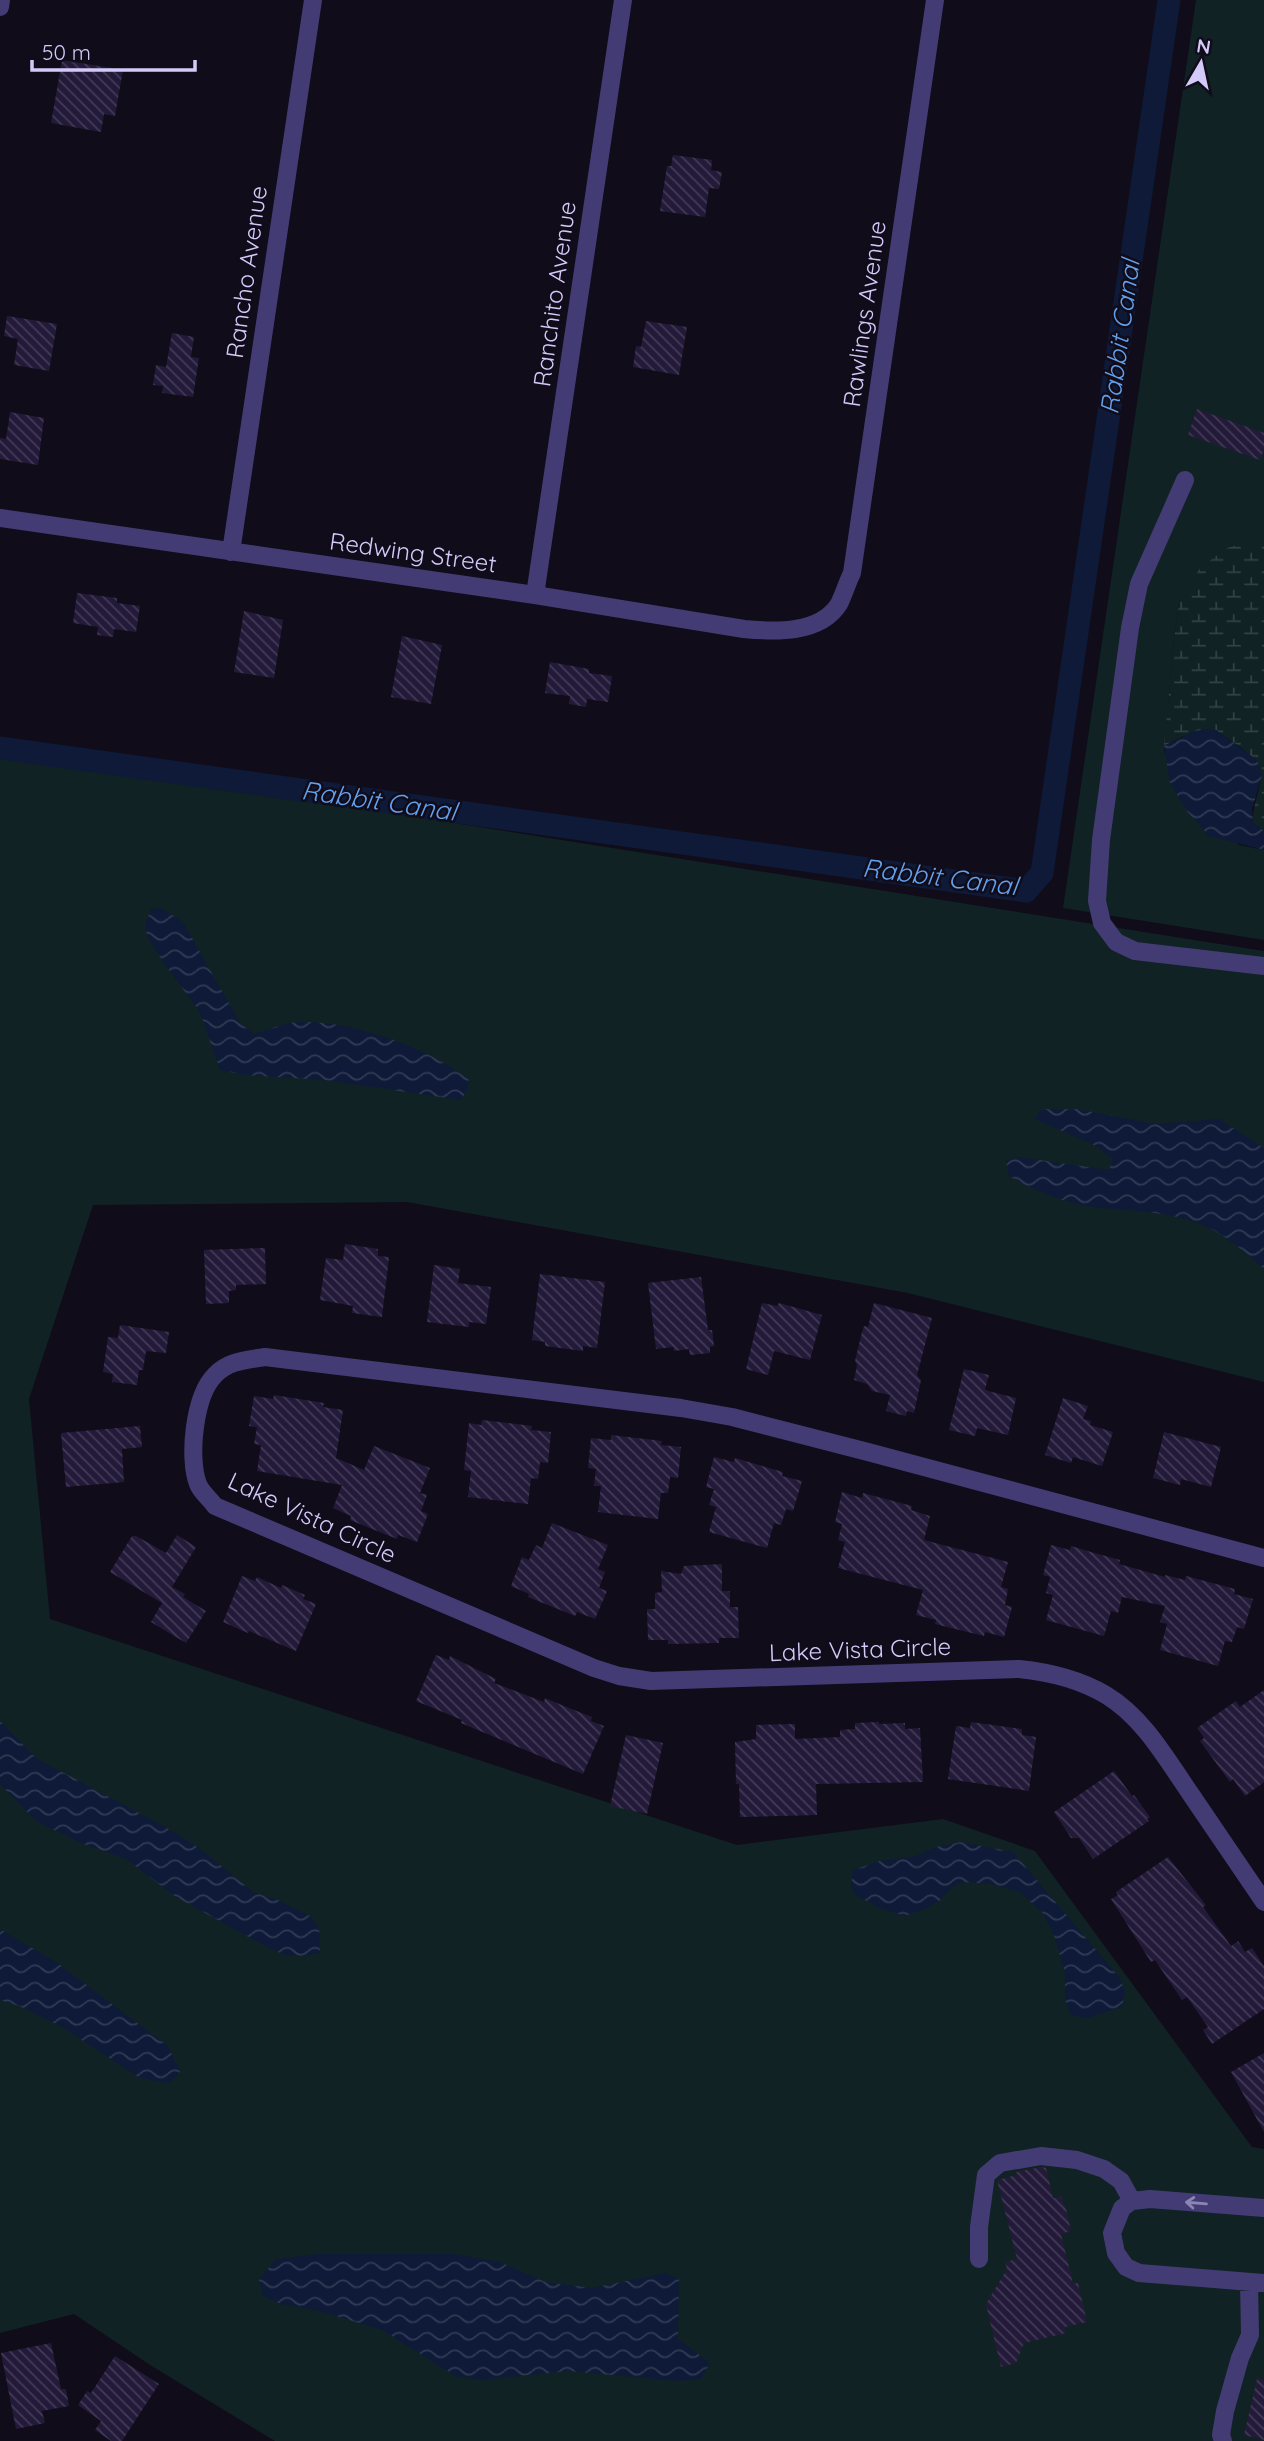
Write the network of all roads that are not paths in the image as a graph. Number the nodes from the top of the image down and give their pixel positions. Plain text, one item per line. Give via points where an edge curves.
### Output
1 (1, 0) edge
2 (313, 0) edge
3 (623, 0) edge
4 (935, 0) edge
5 (0, 7) edge
6 (1185, 480) dead end
7 (0, 518) edge
8 (231, 552) junction
9 (534, 595) junction
10 (819, 624) joint
11 (1264, 966) edge
12 (1264, 1558) edge
13 (1258, 1879) edge
14 (1264, 1902) edge
15 (1132, 2200) junction
16 (1264, 2208) edge
17 (979, 2259) dead end
18 (1257, 2283) edge
19 (1257, 2335) edge
20 (1223, 2441) edge

1 - 5 street
2 - 8 street, Rancho Avenue
3 - 9 street, Ranchito Avenue
4 - 10 street, Rawlings Avenue via 852,573 838,605
6 - 11 street via 1139,584 1101,840 1097,901 1102,923 1116,942 1135,951
7 - 8 street, Redwing Street
8 - 9 street, Redwing Street
9 - 10 street, Redwing Street via 770,632
12 - 13 street, Lake Vista Circle via 732,1417 667,1406 265,1357 237,1361 214,1375 200,1401 195,1427 193,1460 199,1486 215,1506 619,1676 651,1681 1019,1669 1075,1680 1129,1712
13 - 14 street, Lake Vista Circle
16 -> 15 street
15 - 17 street via 1121,2181 1104,2169 1077,2160 1041,2156 1000,2163 986,2175
15 - 18 street via 1122,2208 1112,2233 1116,2253 1126,2267 1139,2273
18 - 19 street
19 - 20 street via 1240,2358 1225,2411

